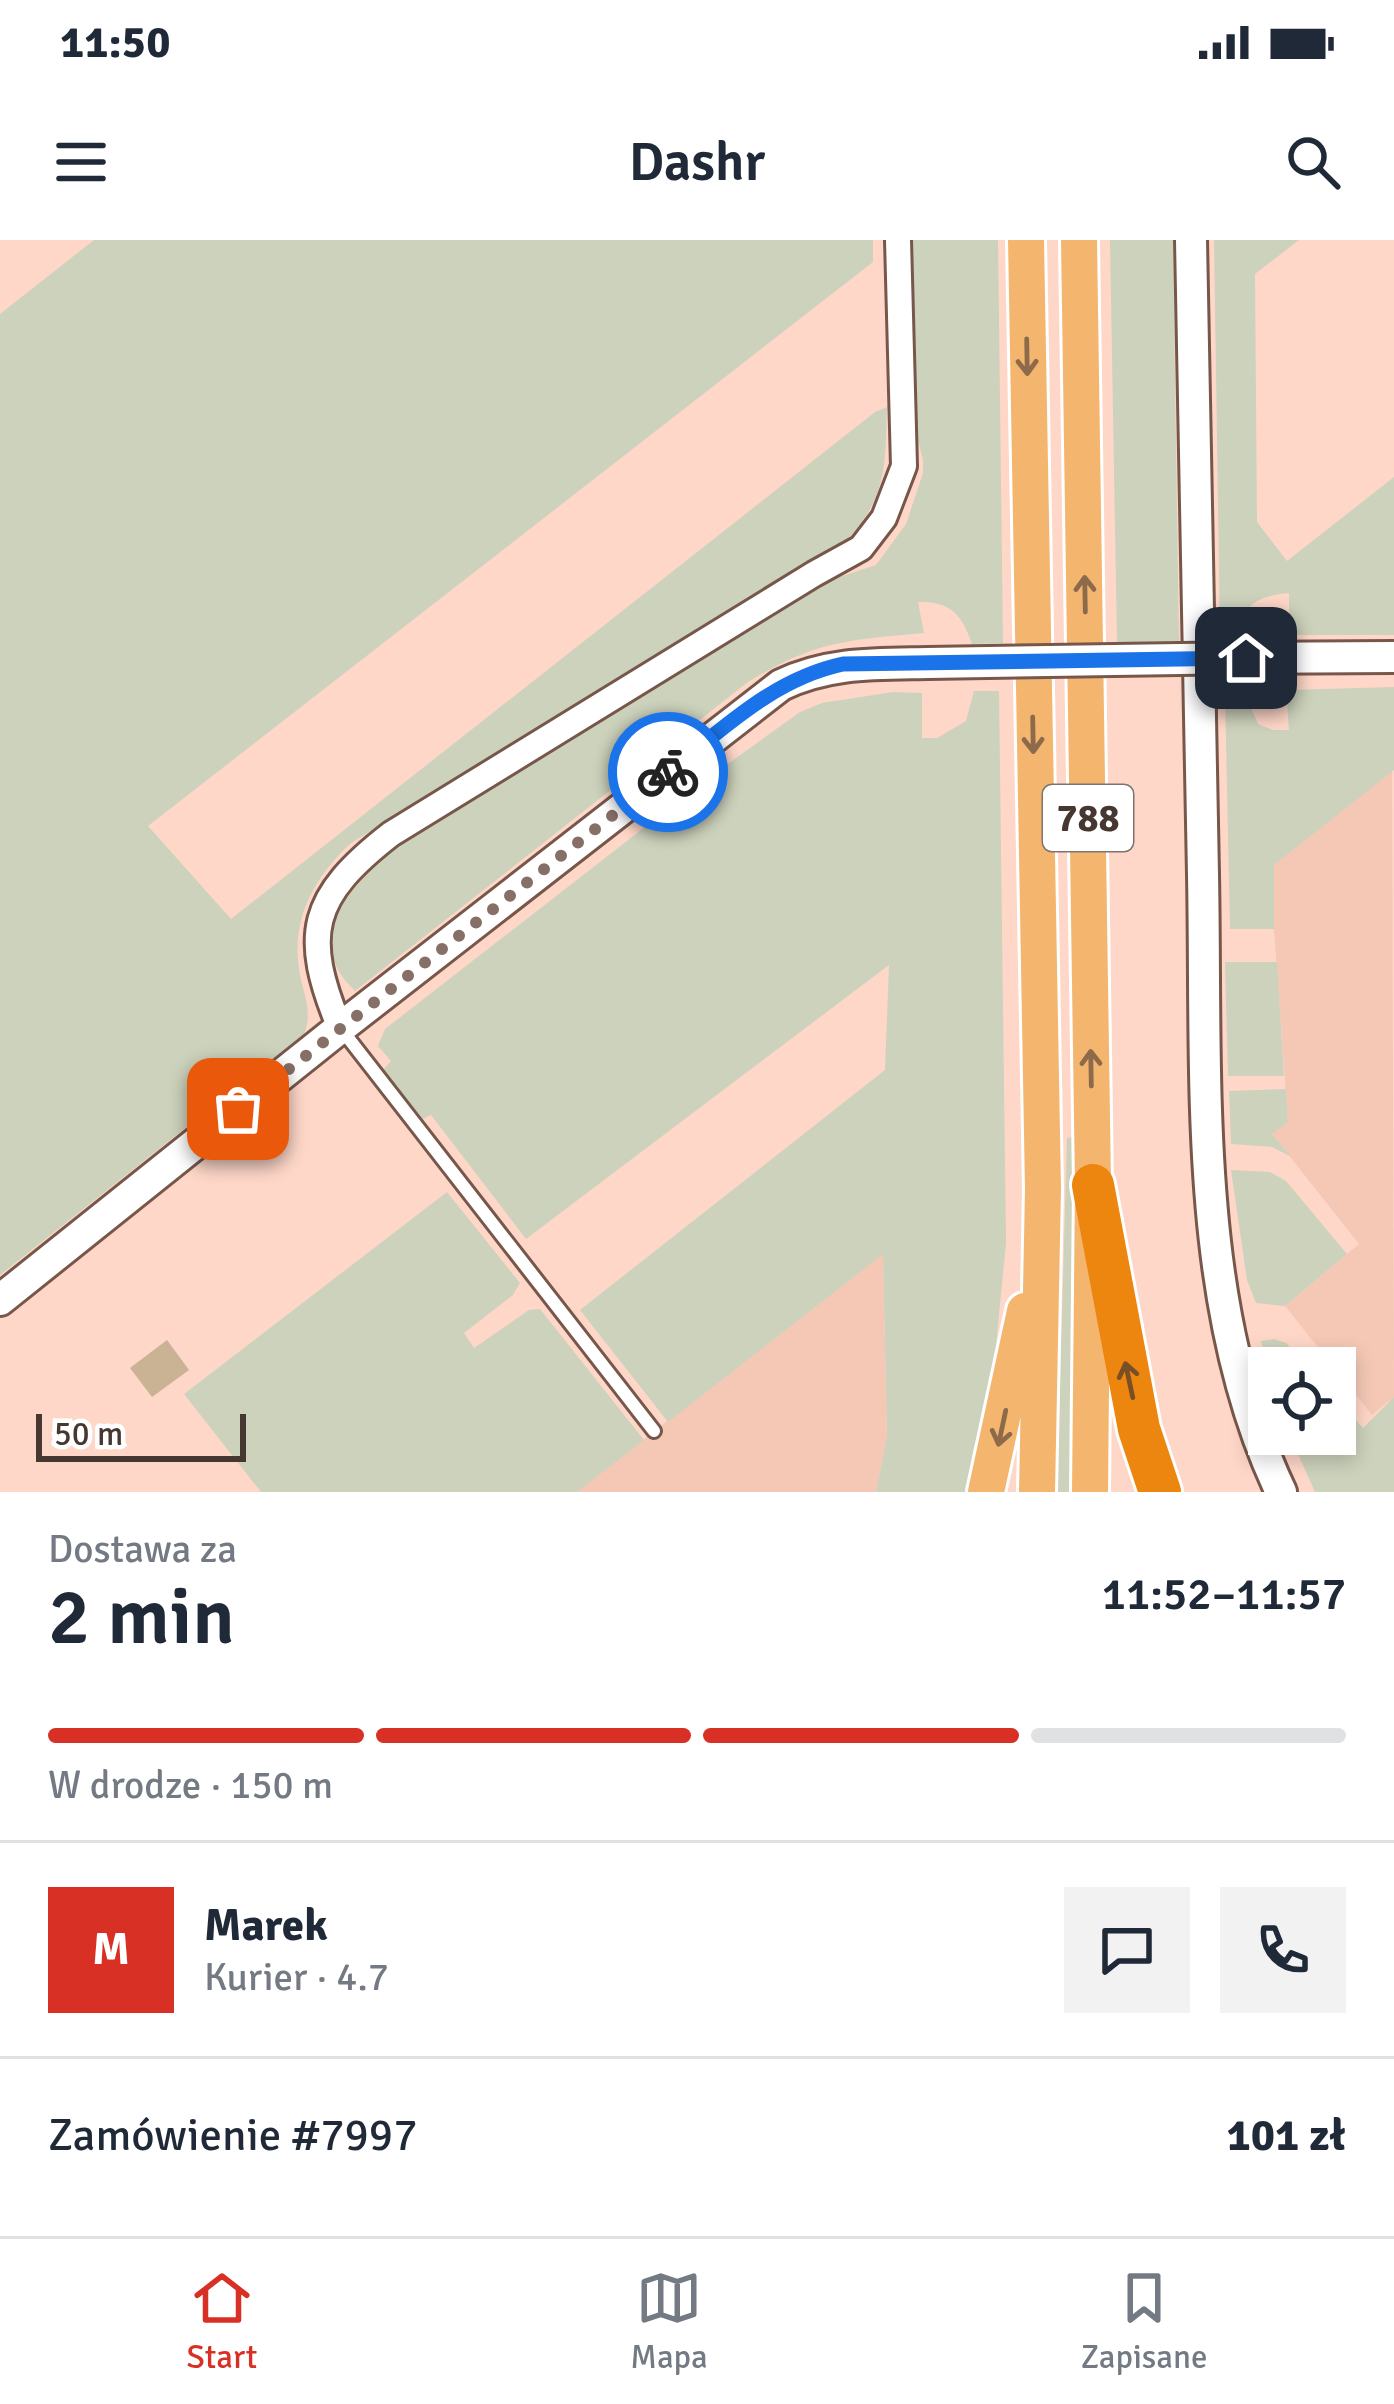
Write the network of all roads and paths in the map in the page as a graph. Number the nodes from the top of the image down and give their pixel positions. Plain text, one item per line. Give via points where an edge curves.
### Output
1 (898, 240) edge
2 (1026, 240) edge
3 (1079, 240) edge
4 (1191, 240) edge
5 (1394, 658) edge
6 (340, 1028) junction
7 (1093, 1185) junction
8 (1043, 1189) junction
9 (0, 1300) edge
10 (654, 1431) dead end
11 (986, 1492) edge
12 (1036, 1492) edge
13 (1090, 1492) edge
14 (1160, 1492) edge
15 (1281, 1492) edge

1 - 6 street via 904,466 884,518 861,548 353,863 327,899 315,936
2 -> 8 main road, 788
7 -> 3 main road, 788
4 - 15 street via 1215,1259 1248,1405
5 - 6 street, bridge via 843,664 808,672
6 - 9 street
6 - 10 lane
7 - 13 main road, 788
14 -> 7 highway via 1139,1429
8 -> 11 main road
8 - 12 main road, 788

